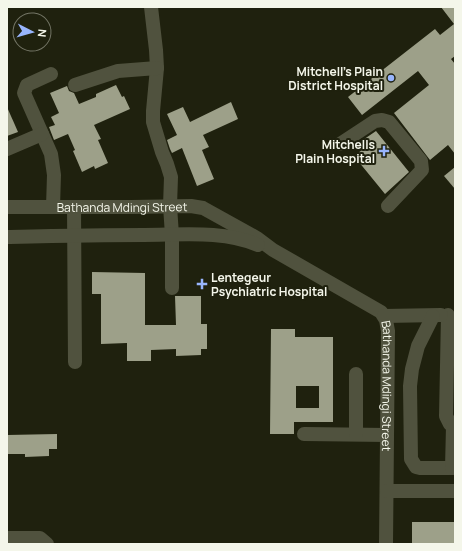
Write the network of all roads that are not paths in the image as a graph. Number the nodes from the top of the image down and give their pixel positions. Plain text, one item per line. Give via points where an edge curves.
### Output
1 (151, 7) edge
2 (157, 68) junction
3 (51, 74) dead end
4 (75, 84) dead end
5 (42, 134) junction
6 (340, 144) dead end
7 (7, 149) edge
8 (170, 206) junction
9 (388, 206) dead end
10 (7, 207) edge
11 (53, 207) junction
12 (74, 207) junction
13 (172, 235) junction
14 (74, 236) junction
15 (7, 237) edge
16 (273, 250) junction
17 (172, 288) dead end
18 (451, 315) edge
19 (384, 316) junction
20 (433, 316) junction
21 (75, 362) dead end
22 (356, 374) dead end
23 (454, 426) edge
24 (304, 434) dead end
25 (356, 434) junction
26 (387, 435) junction
27 (454, 468) edge
28 (387, 490) junction
29 (455, 491) edge
30 (7, 538) edge
31 (47, 544) edge
32 (386, 544) edge

1 - 2 street
2 - 4 street via 118,71
2 - 8 street via 153,122 170,172
3 - 5 street via 29,83 24,90
5 - 7 street
5 - 11 street via 53,164
6 - 9 street via 375,121 382,120 389,122 417,154 422,170
8 - 12 street, Bathanda Mdingi Street
8 - 13 street
8 - 16 street, Bathanda Mdingi Street via 203,208 257,238
10 - 11 street, Bathanda Mdingi Street
11 - 12 street, Bathanda Mdingi Street
12 - 14 street
13 - 14 street, Bathanda Mdingi Street
13 - 16 street, Bathanda Mdingi Street via 231,237
13 - 17 street
14 - 15 street, Bathanda Mdingi Street
14 - 21 street
16 - 19 street, Bathanda Mdingi Street via 377,308
18 - 20 street
18 - 23 street via 446,416
19 - 20 street
19 - 26 street, Bathanda Mdingi Street via 388,331
20 - 27 street via 418,346 412,369 411,459 420,468
22 - 25 street
23 - 27 street
24 - 25 street
25 - 26 street
26 - 28 street, Bathanda Mdingi Street
28 - 29 street
28 - 32 street, Bathanda Mdingi Street
30 - 31 street via 34,537

